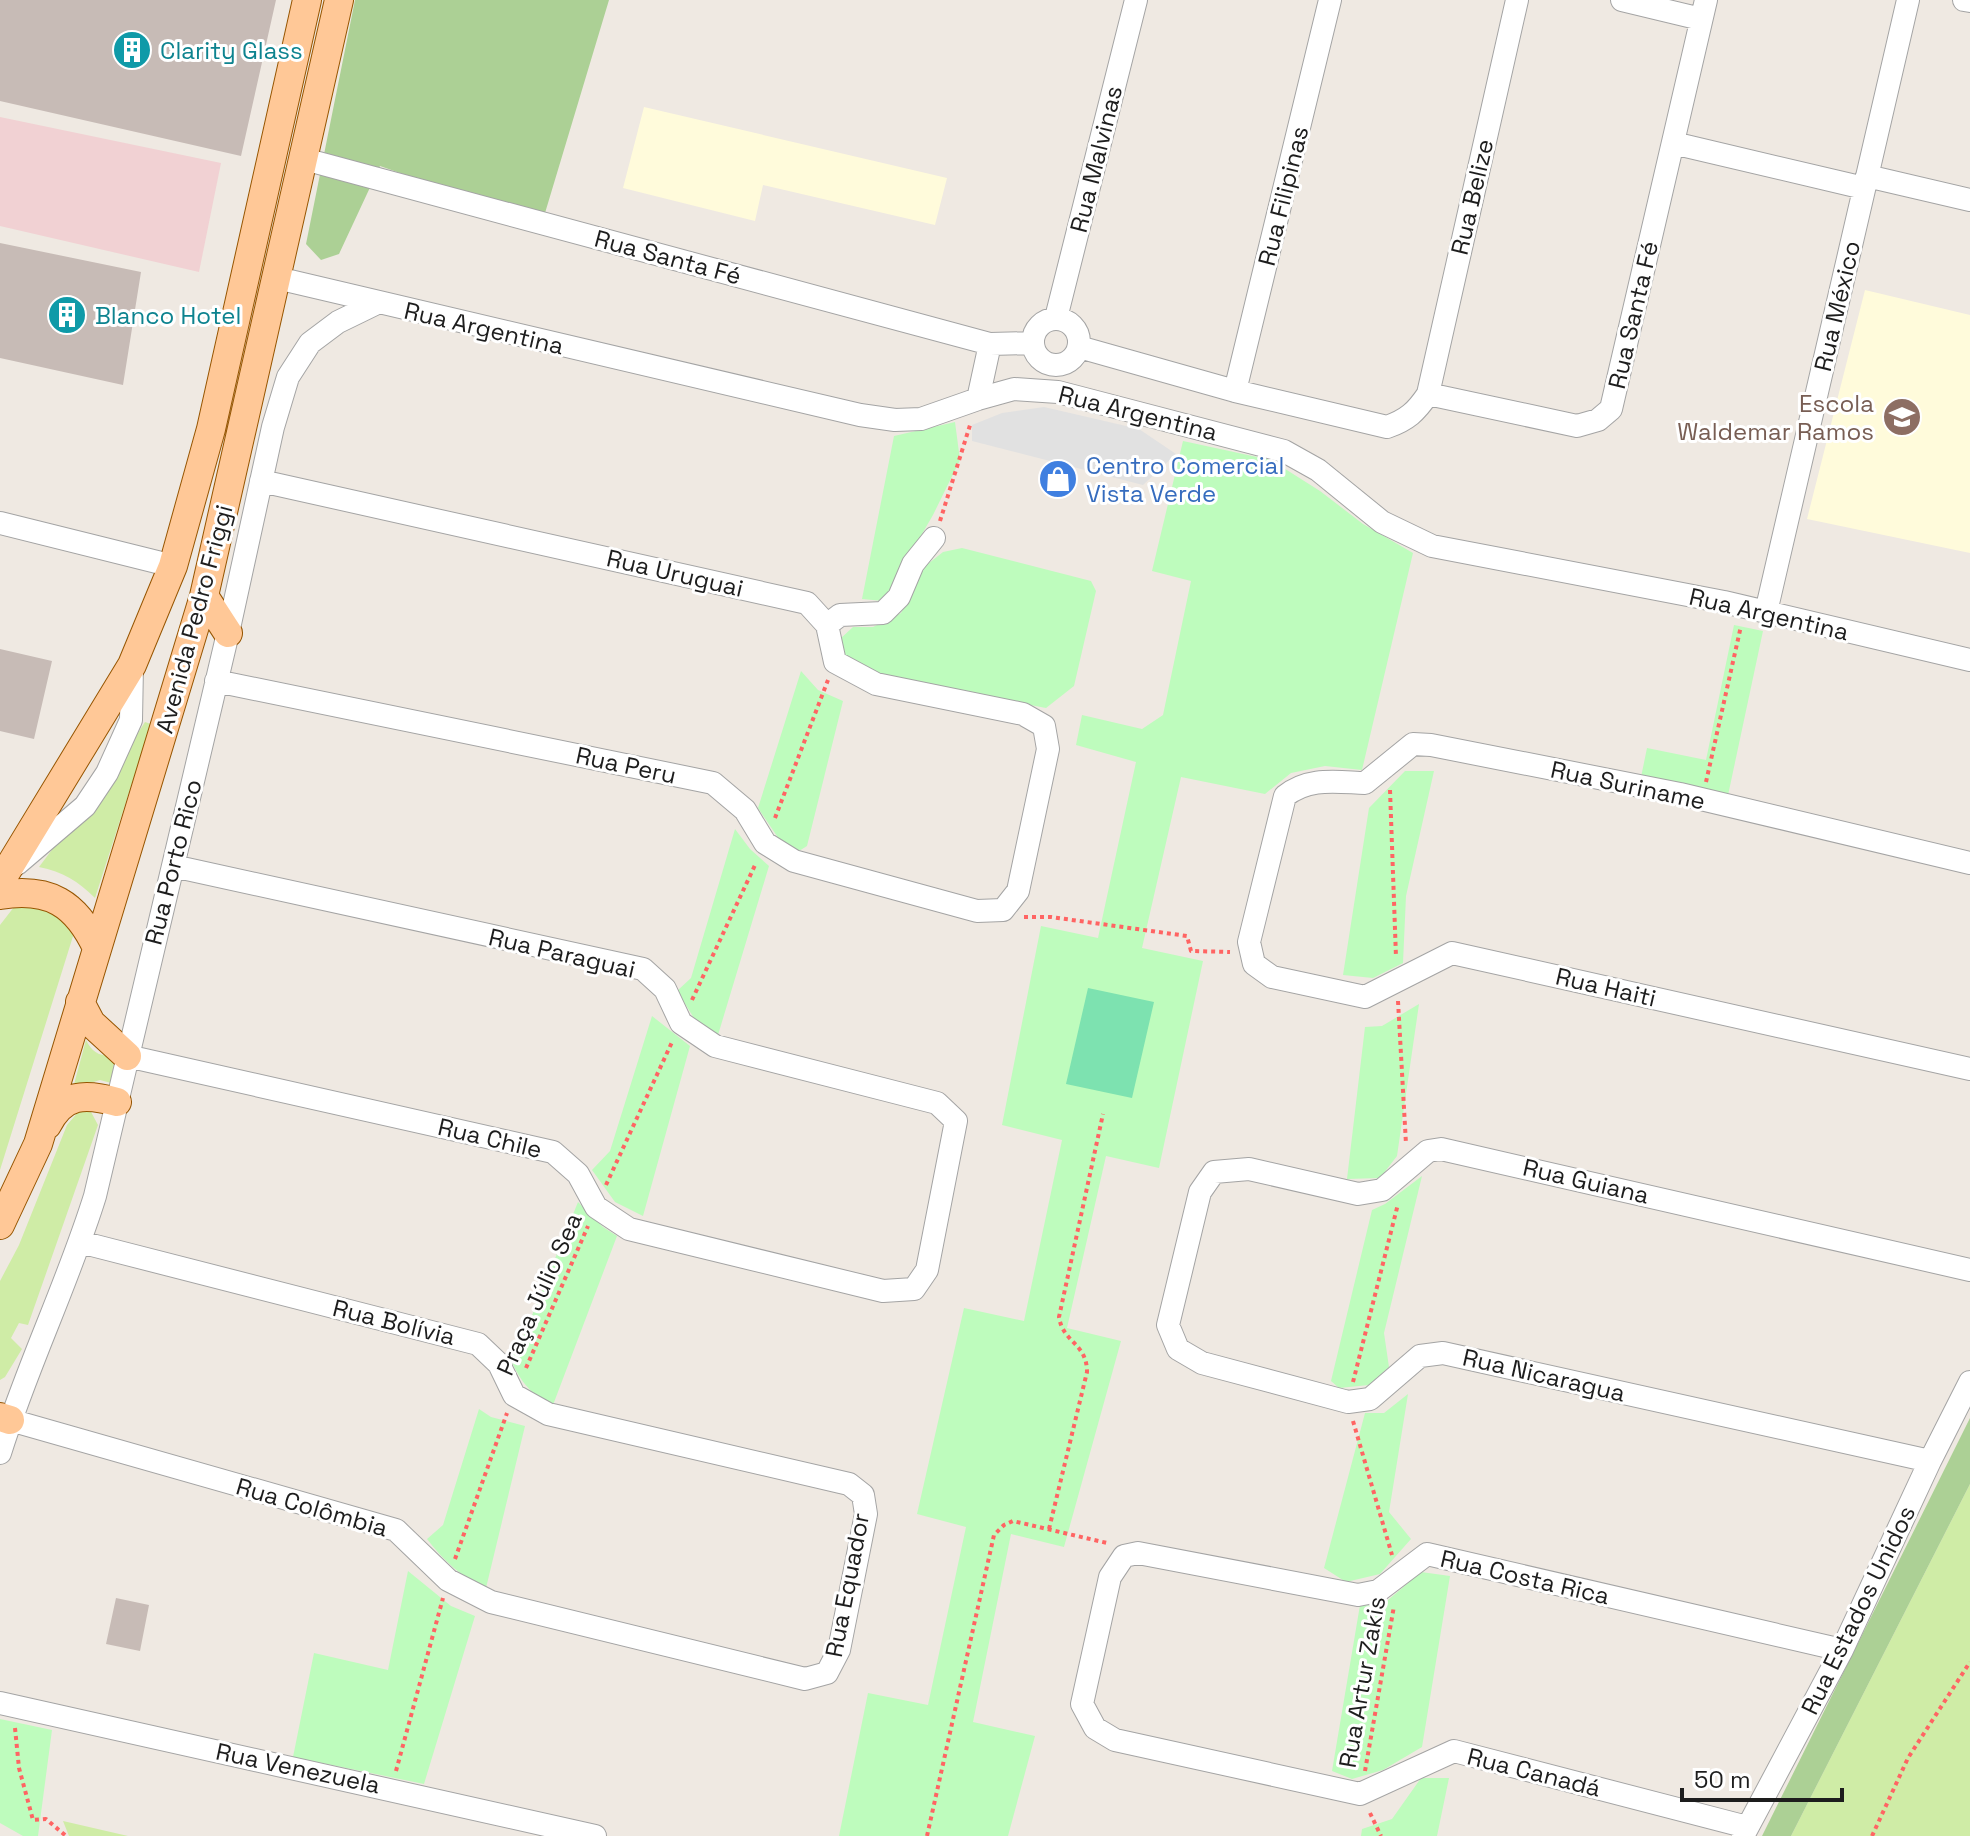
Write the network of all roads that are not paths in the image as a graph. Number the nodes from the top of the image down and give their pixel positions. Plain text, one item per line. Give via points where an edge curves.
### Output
1 (307, 0) edge
2 (339, 0) edge
3 (1136, 0) edge
4 (1330, 0) edge
5 (1517, 0) edge
6 (1622, 0) edge
7 (1908, 0) edge
8 (1964, 0) edge
9 (1970, 1) edge
10 (1703, 10) edge
11 (1673, 143) junction
12 (304, 159) junction
13 (1866, 182) junction
14 (1970, 200) edge
15 (277, 278) junction
16 (377, 303) junction
17 (1056, 318) junction
18 (1033, 343) junction
19 (990, 344) junction
20 (1079, 347) junction
21 (1057, 365) junction
22 (1235, 391) junction
23 (1058, 392) junction
24 (1428, 394) junction
25 (978, 399) junction
26 (261, 481) junction
27 (0, 523) edge
28 (934, 538) road end
29 (173, 566) junction
30 (204, 596) junction
31 (1756, 610) junction
32 (827, 625) junction
33 (228, 633) junction
34 (1970, 660) edge
35 (216, 681) junction
36 (1970, 863) edge
37 (173, 866) junction
38 (3, 883) edge
39 (97, 948) junction
40 (1254, 964) joint
41 (80, 1002) junction
42 (127, 1056) junction
43 (1970, 1069) edge
44 (117, 1102) junction
45 (38, 1144) junction
46 (0, 1225) edge
47 (80, 1242) junction
48 (1970, 1270) edge
49 (914, 1289) joint
50 (1970, 1382) edge
51 (1348, 1402) joint
52 (5, 1418) edge
53 (0, 1453) edge
54 (1930, 1461) junction
55 (863, 1495) joint
56 (1842, 1650) junction
57 (827, 1673) joint
58 (6, 1704) edge
59 (1360, 1794) joint
60 (1745, 1831) edge
61 (595, 1836) edge

1 - 29 main road, Avenida Pedro Friggi via 211,429
2 - 12 main road, Avenida Pedro Friggi
3 - 17 street, Rua Malvinas
4 - 22 street, Rua Filipinas
5 - 24 street, Rua Belize
6 - 10 street
7 - 13 street, Rua México
8 - 9 street
10 - 11 street, Rua Santa Fé
11 - 13 street
11 - 24 street, Rua Santa Fé via 1611,409 1598,420 1577,426
12 - 15 main road, Avenida Pedro Friggi
12 - 19 street, Rua Santa Fé
13 - 14 street
13 - 31 street, Rua México
15 - 16 street, Rua Argentina
15 - 30 main road, Avenida Pedro Friggi
16 - 25 street, Rua Argentina via 860,415 921,419
16 - 26 street, Rua Porto Rico via 310,343 288,377
17 - 18 street via 1037,328
17 - 20 street via 1075,327
18 - 19 street, Rua Santa Fé
18 - 21 street via 1043,361
19 - 25 street
20 - 21 street via 1071,360
20 - 22 street
21 - 23 street
22 - 24 street via 1387,427 1417,411
23 - 25 street, Rua Argentina via 1014,389
23 - 31 street, Rua Argentina via 1284,451 1318,470 1382,522 1432,546
26 - 32 street, Rua Uruguai via 807,603
26 - 33 street, Rua Porto Rico
27 - 29 street
28 - 32 street via 913,564 899,597 883,613 840,615
29 - 38 main road, Avenida Pedro Friggi via 132,665
30 - 33 main road
30 - 39 main road, Avenida Pedro Friggi
31 - 34 street, Rua Argentina
32 - 35 street, Rua Peru via 835,662 876,684 1023,714 1044,726 1048,749 1018,891 1003,910 977,911 794,861 765,843 745,810 713,783
33 - 35 street, Rua Porto Rico
35 - 37 street, Rua Porto Rico
36 - 40 street, Rua Suriname via 1702,799 1413,744 1365,783 1314,781 1285,796 1249,942
37 - 42 street, Rua Porto Rico
37 - 49 street, Rua Paraguai via 643,969 665,989 681,1023 715,1046 937,1103 956,1121 927,1270
38 - 39 main road via 69,907
39 - 41 main road, Avenida Pedro Friggi
40 - 43 street, Rua Haiti via 1272,977 1365,997 1452,953
41 - 42 main road via 91,1023
41 - 45 main road, Avenida Pedro Friggi
42 - 44 street, Rua Porto Rico
42 - 49 street, Rua Chile via 553,1152 578,1174 596,1207 629,1229 883,1291
44 - 45 main road via 92,1095 65,1101
44 - 47 street, Rua Porto Rico
45 - 46 main road, Avenida Pedro Friggi
47 - 52 street, Rua Porto Rico
47 - 55 street, Rua Bolívia via 478,1344 499,1364 514,1395 548,1414 849,1484
48 - 51 street, Rua Guiana via 1452,1150 1428,1151 1382,1190 1358,1194 1249,1169 1214,1172 1200,1192 1168,1325 1178,1349 1202,1363
50 - 54 street, Rua Estados Unidos
51 - 54 street, Rua Nicaragua via 1370,1399 1420,1356 1443,1353
52 - 53 street, Rua Porto Rico
52 - 57 street, Rua Colômbia via 396,1530 448,1580 491,1602 805,1679
54 - 56 street, Rua Estados Unidos
55 - 57 street, Rua Equador via 866,1514 839,1650
56 - 59 street, Rua Costa Rica via 1427,1554 1378,1591 1358,1595 1138,1553 1124,1556 1110,1577 1082,1704 1095,1728 1115,1740
56 - 60 street, Rua Estados Unidos
58 - 61 street, Rua Venezuela
59 - 60 street, Rua Canadá via 1454,1751

